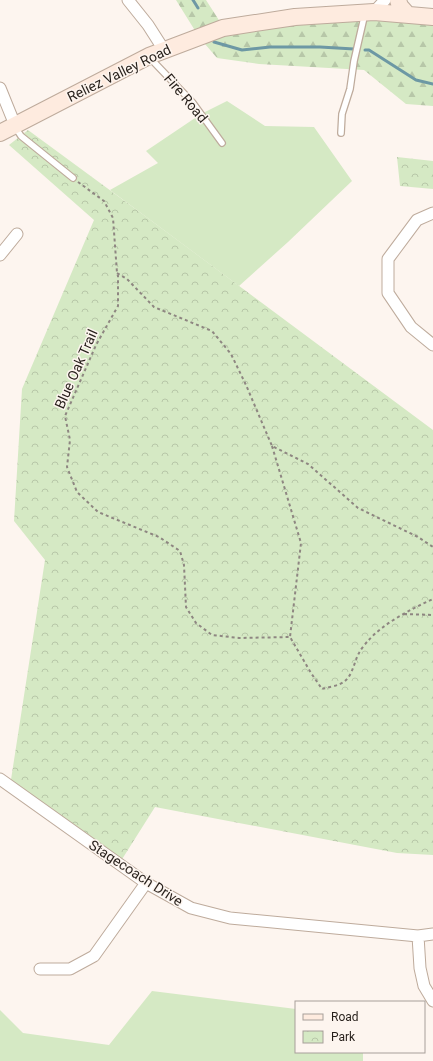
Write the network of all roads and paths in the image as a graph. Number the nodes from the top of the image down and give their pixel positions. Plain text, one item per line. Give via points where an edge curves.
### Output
1 (128, 0) edge
2 (385, 0) edge
3 (398, 0) edge
4 (369, 8) edge
5 (408, 15) junction
6 (433, 17) edge
7 (164, 50) junction
8 (149, 56) junction
9 (0, 88) edge
10 (14, 125) junction
11 (0, 132) edge
12 (341, 133) dead end
13 (222, 143) dead end
14 (73, 178) joint
15 (433, 213) edge
16 (17, 234) dead end
17 (0, 256) edge
18 (117, 273) junction
19 (433, 345) edge
20 (272, 446) junction
21 (433, 547) edge
22 (433, 599) edge
23 (403, 614) junction
24 (433, 615) edge
25 (290, 637) junction
26 (0, 779) edge
27 (146, 883) junction
28 (433, 934) edge
29 (418, 936) junction
30 (40, 969) dead end
31 (433, 1001) edge

1 - 7 street
2 - 4 street
3 - 5 main road
4 - 5 main road, Reliez Valley Road
4 - 7 main road, Reliez Valley Road via 223,28
4 - 12 lane via 342,114
5 - 6 main road, Reliez Valley Road
7 - 8 main road, Reliez Valley Road
8 - 10 main road, Reliez Valley Road
8 - 13 lane, Fire Road via 193,103
9 - 10 street
10 - 11 main road, Reliez Valley Road
10 - 14 lane via 21,136
14 - 18 path, Blue Oak Trail via 104,201 113,218
15 - 19 street via 418,220 388,259 388,293 411,327
16 - 17 street
18 - 20 path via 127,279 154,307 212,331 231,354
18 - 25 path, Blue Oak Trail via 118,306 96,346 65,416 70,440 67,466 77,492 98,512 159,538 180,551 184,565 186,607 196,623 212,635 239,638
20 - 21 path via 308,464 358,508
20 - 25 path via 302,543
22 - 23 path
23 - 24 path
23 - 25 path via 368,640 346,680 322,689
26 - 27 street, Stagecoach Drive
27 - 29 street, Stagecoach Drive via 191,908 230,918
27 - 30 street via 94,956 70,969
28 - 29 street, Stagecoach Drive
29 - 31 street via 424,986

